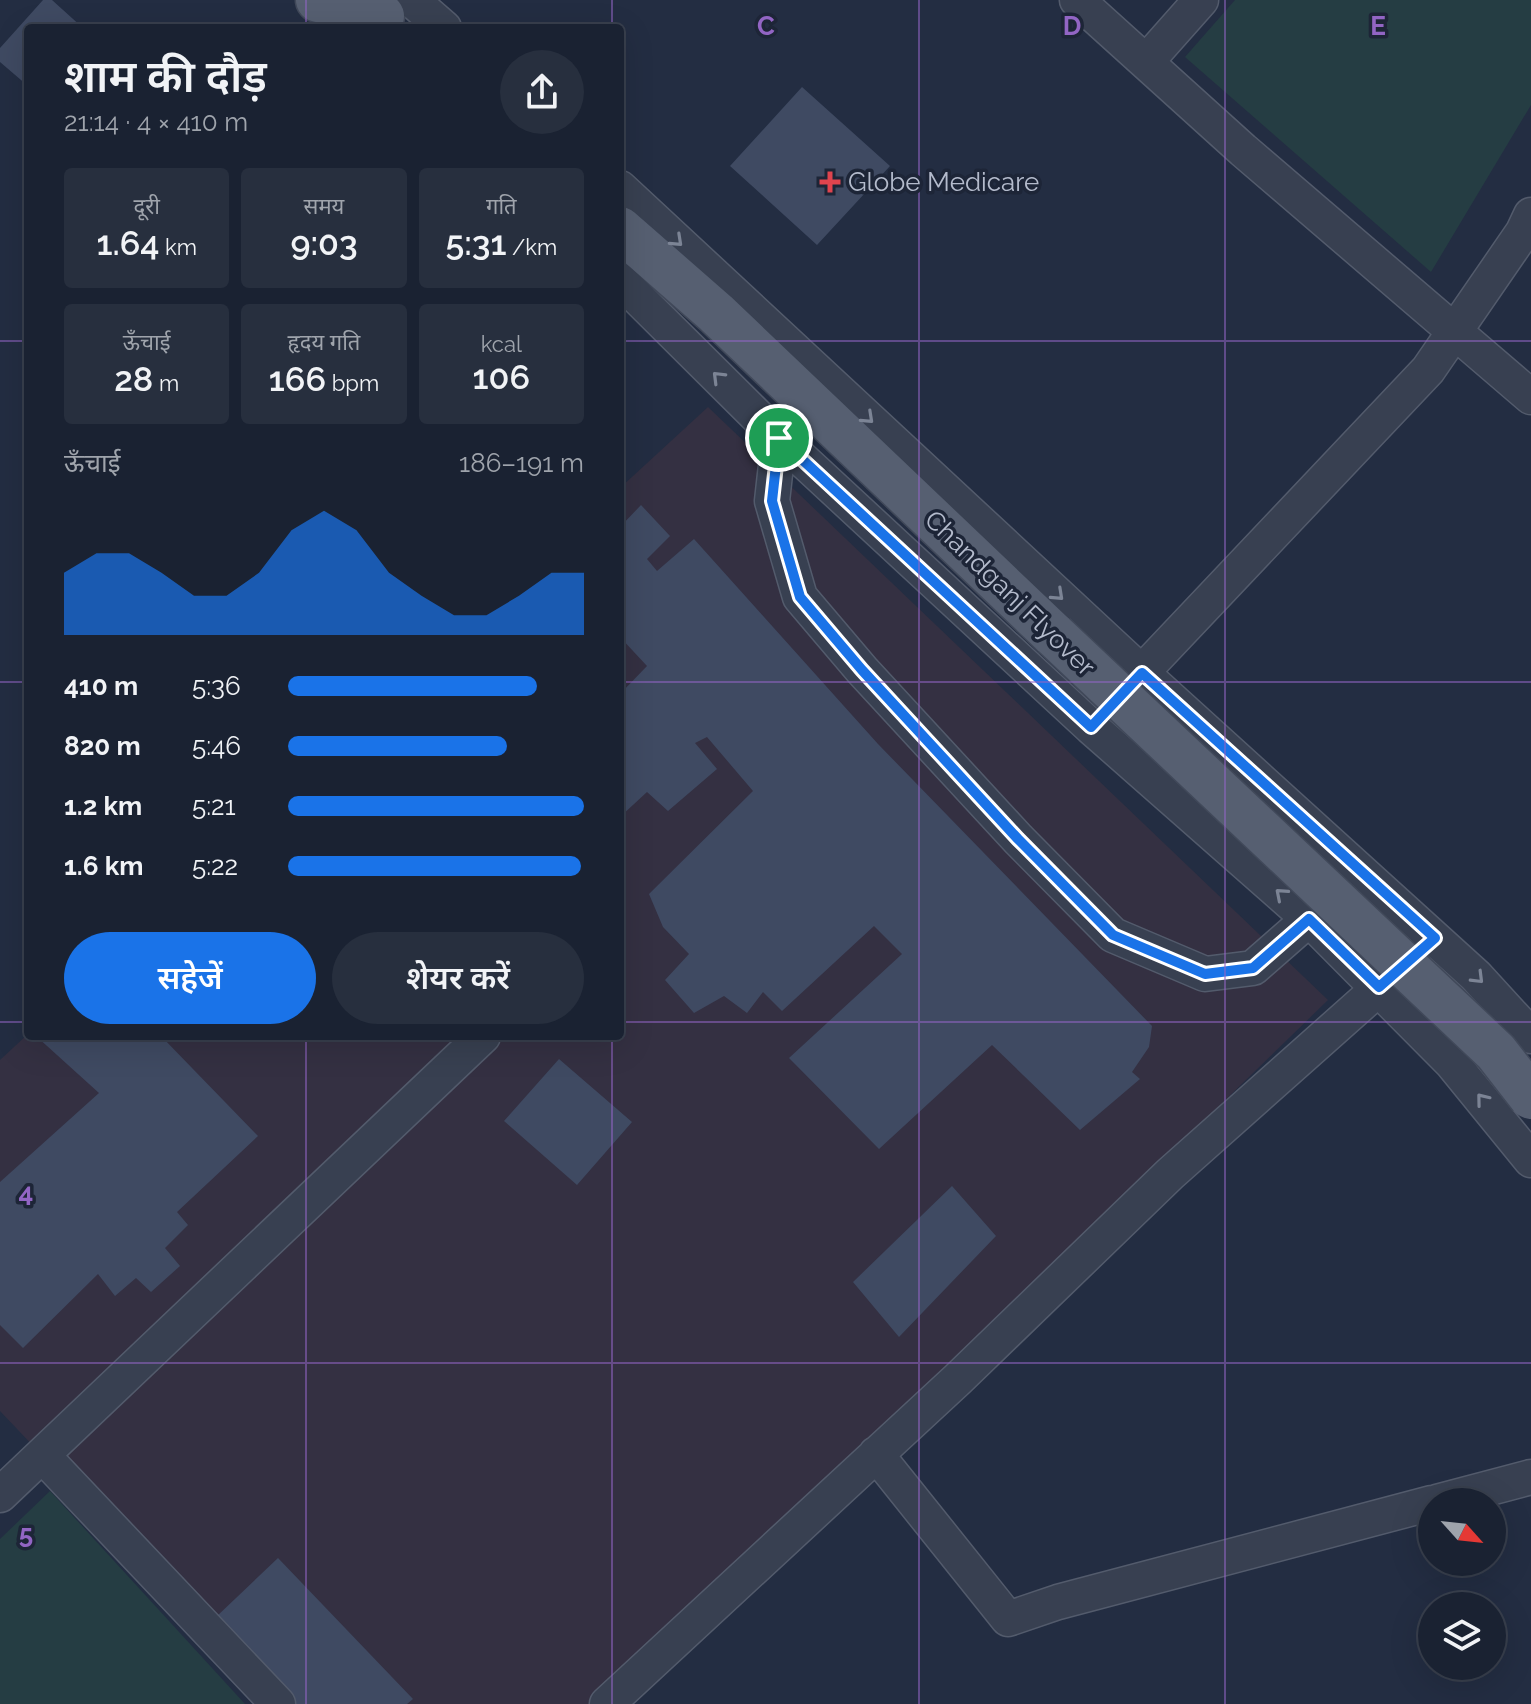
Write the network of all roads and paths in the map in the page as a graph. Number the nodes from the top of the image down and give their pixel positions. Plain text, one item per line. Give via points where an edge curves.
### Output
1 (1077, 0) edge
2 (1201, 0) edge
3 (364, 11) edge
4 (425, 24) edge
5 (1146, 62) junction
6 (624, 192) edge
7 (1531, 215) edge
8 (624, 232) edge
9 (624, 284) edge
10 (1454, 332) junction
11 (1531, 397) edge
12 (779, 438) junction
13 (1142, 673) junction
14 (1091, 727) junction
15 (1309, 919) junction
16 (1435, 938) junction
17 (1379, 987) junction
18 (1531, 1036) edge
19 (479, 1040) edge
20 (1531, 1097) edge
21 (1531, 1160) edge
22 (876, 1454) junction
23 (43, 1456) junction
24 (1531, 1477) edge
25 (1490, 1488) edge
26 (0, 1495) edge
27 (1418, 1507) edge
28 (278, 1704) edge
29 (607, 1704) edge

1 - 5 street
2 - 5 street
3 - 4 street
5 - 10 street
6 -> 13 street
7 - 10 street
8 - 20 main road, Chandganj Flyover, bridge via 716,313 1496,1052
12 -> 9 street
10 - 11 street
10 - 13 street via 1428,370
12 - 14 street
12 - 15 street via 772,501 800,597 1018,839 1113,935 1205,974 1253,968
13 - 14 street
13 - 16 street
15 -> 14 street
15 - 17 street
16 - 17 street
16 -> 18 street
21 -> 17 street via 1452,1063
17 - 22 street via 1170,1174
19 - 23 street
22 - 27 street via 1008,1619
22 - 29 street
23 - 26 street
23 - 28 street
24 - 25 street

